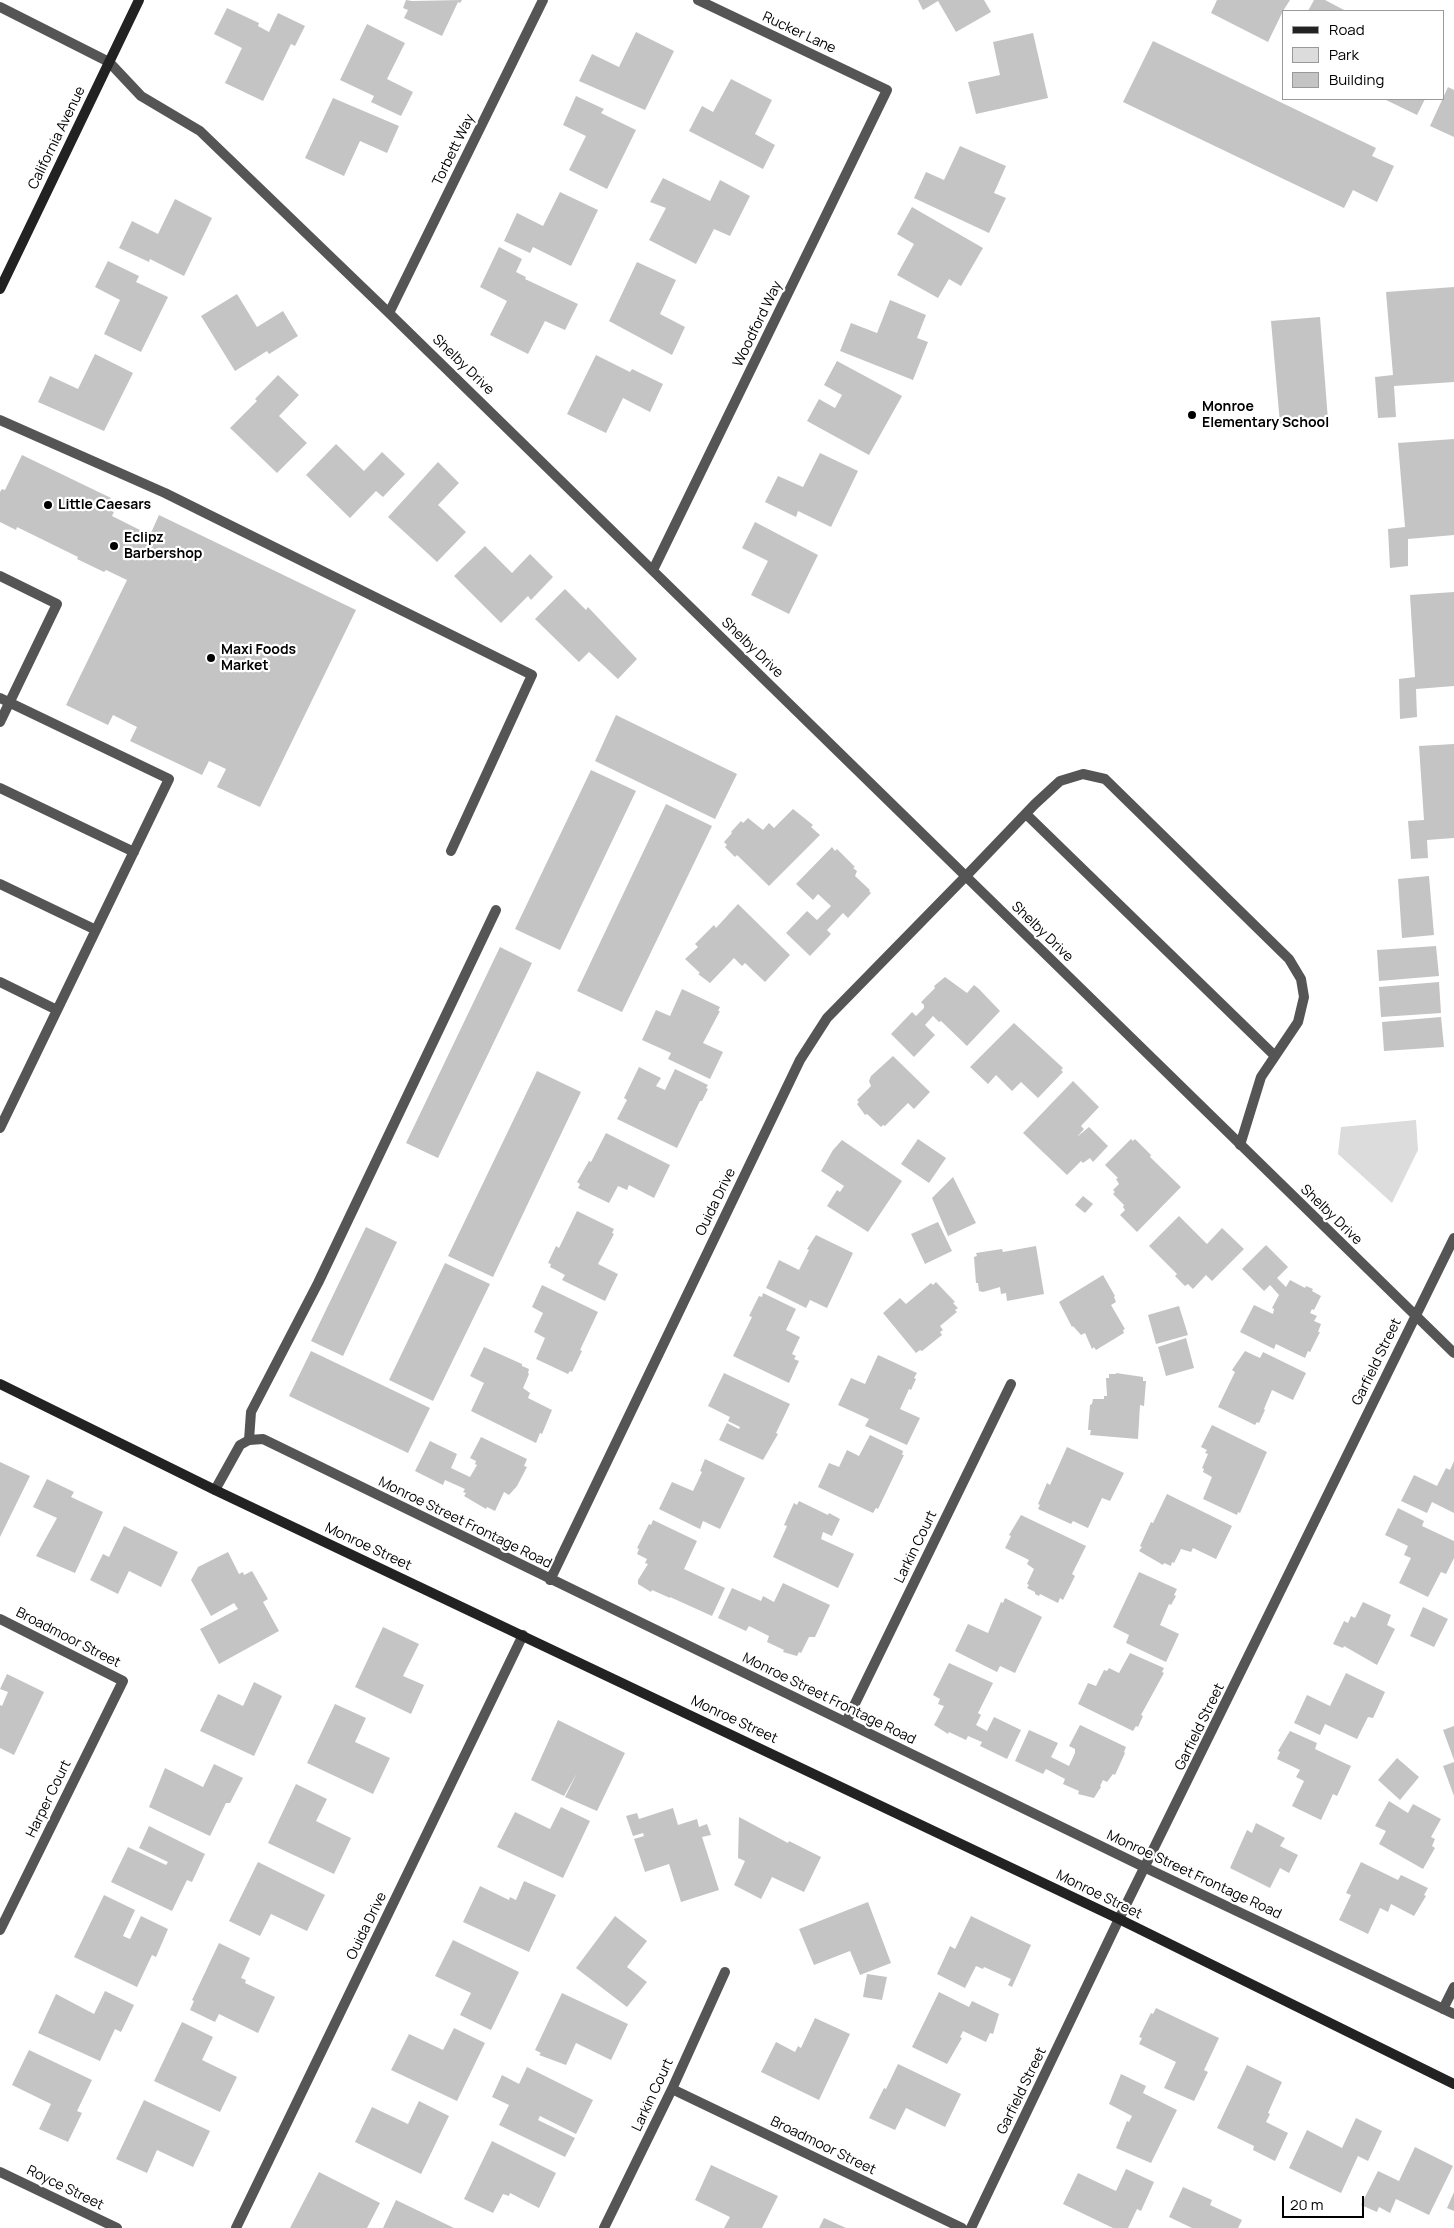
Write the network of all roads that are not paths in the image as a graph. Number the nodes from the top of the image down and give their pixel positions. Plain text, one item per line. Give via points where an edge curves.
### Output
1 (140, 0) edge
2 (543, 0) edge
3 (698, 0) edge
4 (0, 7) edge
5 (109, 62) junction
6 (887, 90) joint
7 (0, 289) edge
8 (390, 313) junction
9 (0, 420) edge
10 (653, 570) junction
11 (0, 576) edge
12 (5, 700) edge
13 (0, 722) edge
14 (0, 788) edge
15 (1026, 814) junction
16 (451, 851) dead end
17 (134, 852) junction
18 (966, 876) junction
19 (0, 884) edge
20 (496, 910) dead end
21 (96, 930) junction
22 (0, 982) edge
23 (57, 1010) junction
24 (1275, 1056) junction
25 (0, 1128) edge
26 (1240, 1145) junction
27 (1454, 1238) edge
28 (1415, 1315) junction
29 (1454, 1353) edge
30 (0, 1384) edge
31 (1011, 1384) dead end
32 (250, 1440) junction
33 (215, 1490) junction
34 (550, 1580) junction
35 (0, 1619) edge
36 (523, 1635) junction
37 (123, 1681) joint
38 (846, 1722) junction
39 (1146, 1868) junction
40 (1119, 1919) junction
41 (0, 1930) edge
42 (725, 1972) dead end
43 (1454, 1987) edge
44 (1444, 2009) junction
45 (1454, 2014) edge
46 (1454, 2084) edge
47 (672, 2089) junction
48 (0, 2172) edge
49 (117, 2228) edge
50 (236, 2228) edge
51 (604, 2228) edge
52 (962, 2228) edge
53 (971, 2228) edge

1 - 5 main road, California Avenue
2 - 8 street, Torbett Way
3 - 6 street, Rucker Lane
4 - 5 street, Shelby Drive
5 - 7 main road, California Avenue
5 - 8 street, Shelby Drive via 141,96 200,131
6 - 10 street, Woodford Way
8 - 10 street, Shelby Drive
9 - 16 street via 166,493 532,676
10 - 18 street, Shelby Drive
11 - 12 street via 57,604
12 - 13 street
12 - 17 street via 169,779
14 - 17 street
15 - 18 street, Ouida Drive
15 - 24 street
15 - 24 street, Ouida Drive via 1060,781 1083,774 1105,779 1289,960 1300,978 1304,997 1298,1022
17 - 21 street
18 - 26 street, Shelby Drive
18 - 34 street, Ouida Drive via 827,1018 800,1060
19 - 21 street
20 - 32 street via 318,1283 251,1412
21 - 23 street
22 - 23 street
23 - 25 street
24 - 26 street, Ouida Drive via 1261,1077
26 - 28 street, Shelby Drive
27 - 28 street, Garfield Street
28 - 29 street, Shelby Drive
28 - 39 street, Garfield Street
30 - 33 main road, Monroe Street
31 - 38 street, Larkin Court
32 - 33 street via 240,1445
32 - 34 street, Monroe Street Frontage Road via 263,1439
33 - 36 main road, Monroe Street
34 - 38 street, Monroe Street Frontage Road
35 - 37 street, Broadmoor Street
36 - 40 main road, Monroe Street
36 - 50 street, Ouida Drive
37 - 41 street, Harper Court
38 - 39 street, Monroe Street Frontage Road
39 - 40 street, Garfield Street
39 - 44 street, Monroe Street Frontage Road
40 - 46 main road, Monroe Street
40 - 53 street, Garfield Street
42 - 47 street, Larkin Court
43 - 44 street
44 - 45 street, Monroe Street Frontage Road
47 - 51 street, Larkin Court
47 - 52 street, Broadmoor Street
48 - 49 street, Royce Street

